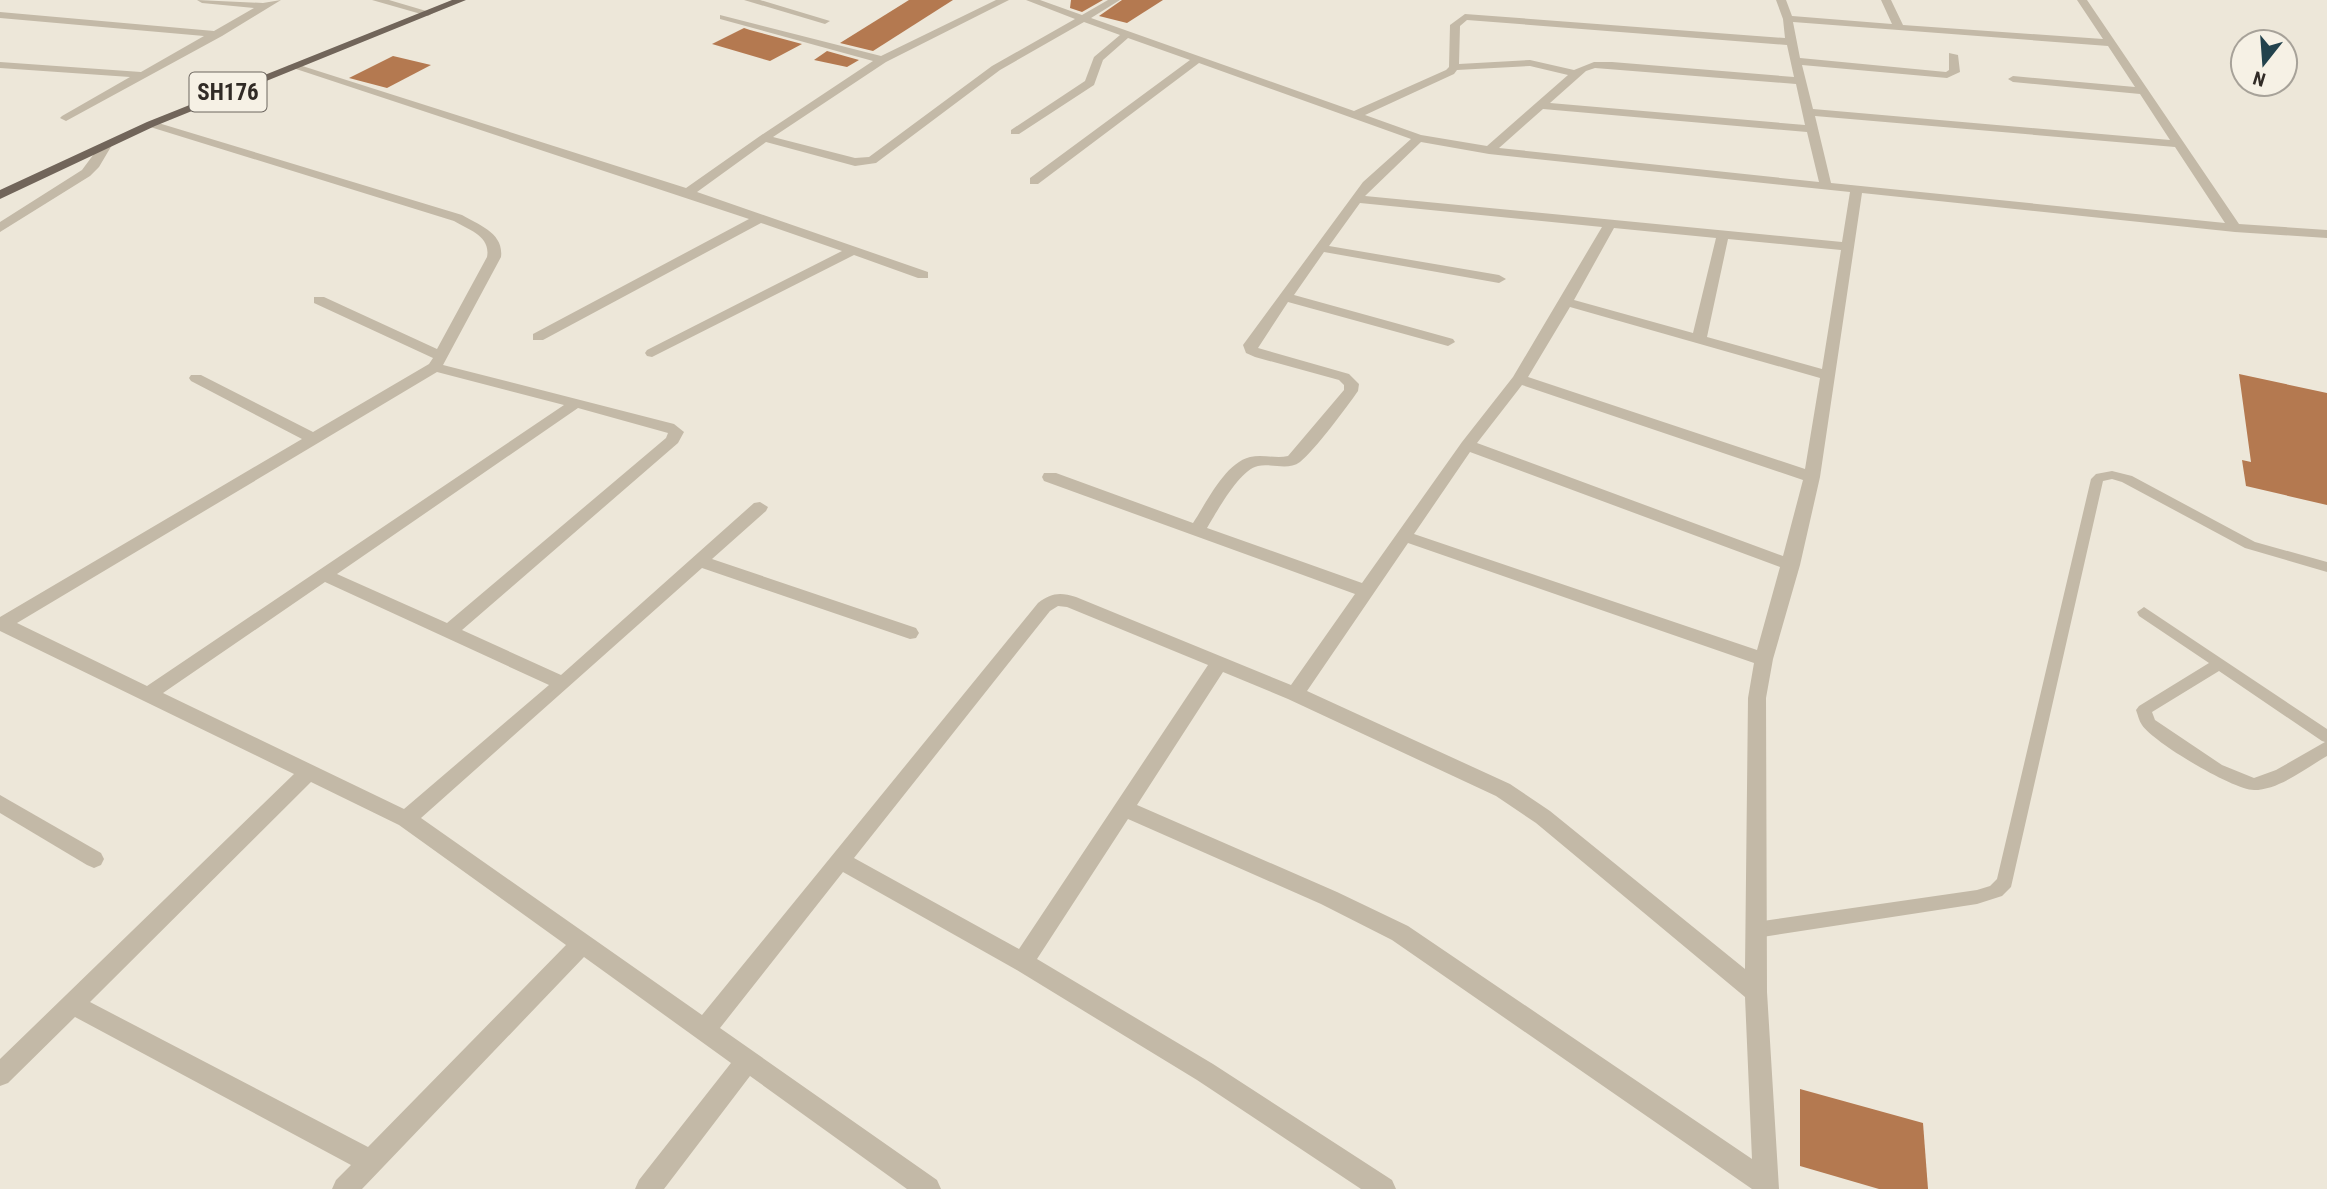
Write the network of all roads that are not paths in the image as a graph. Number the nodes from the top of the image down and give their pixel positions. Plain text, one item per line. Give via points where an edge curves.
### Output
1 (202, 0) edge
2 (276, 0) edge
3 (377, 0) edge
4 (461, 0) edge
5 (749, 0) edge
6 (1004, 0) edge
7 (1031, 0) edge
8 (1115, 0) edge
9 (1781, 0) edge
10 (1886, 0) edge
11 (2082, 0) edge
12 (768, 2) edge
13 (263, 6) junction
14 (428, 13) junction
15 (0, 15) edge
16 (724, 17) dead end
17 (1082, 18) junction
18 (1788, 19) junction
19 (825, 21) dead end
20 (1899, 27) junction
21 (218, 34) junction
22 (1127, 34) junction
23 (1791, 42) junction
24 (2111, 43) junction
25 (1953, 55) dead end
26 (883, 60) junction
27 (1196, 60) junction
28 (1796, 61) junction
29 (0, 65) edge
30 (292, 66) junction
31 (1454, 67) junction
32 (1576, 74) junction
33 (142, 75) junction
34 (2013, 79) dead end
35 (1801, 81) junction
36 (2143, 91) junction
37 (1540, 105) junction
38 (1807, 112) junction
39 (1355, 115) junction
40 (66, 118) dead end
41 (151, 124) junction
42 (1812, 129) junction
43 (1016, 132) dead end
44 (764, 138) junction
45 (1419, 138) junction
46 (2179, 144) junction
47 (106, 145) junction
48 (1489, 150) junction
49 (1034, 181) dead end
50 (1826, 186) junction
51 (1857, 189) junction
52 (688, 193) junction
53 (0, 195) edge
54 (1357, 199) junction
55 (760, 218) junction
56 (1610, 223) junction
57 (0, 228) edge
58 (2235, 228) junction
59 (1723, 234) junction
60 (2327, 235) edge
61 (1849, 247) junction
62 (1321, 248) junction
63 (852, 251) junction
64 (923, 275) dead end
65 (1499, 279) dead end
66 (1286, 297) junction
67 (319, 300) dead end
68 (1566, 302) junction
69 (538, 337) dead end
70 (1699, 340) junction
71 (1448, 342) dead end
72 (652, 353) dead end
73 (438, 362) junction
74 (1826, 376) junction
75 (196, 378) dead end
76 (1519, 379) junction
77 (576, 403) junction
78 (316, 440) junction
79 (1467, 444) junction
80 (1050, 477) dead end
81 (1812, 477) junction
82 (760, 507) dead end
83 (1196, 530) junction
84 (1404, 536) junction
85 (699, 561) junction
86 (1791, 565) junction
87 (2327, 567) edge
88 (323, 574) junction
89 (1366, 591) junction
90 (2144, 612) dead end
91 (1, 624) edge
92 (449, 631) junction
93 (910, 633) dead end
94 (1764, 659) junction
95 (1220, 662) junction
96 (2218, 664) junction
97 (563, 684) junction
98 (148, 694) junction
99 (1294, 694) junction
100 (2327, 737) edge
101 (2327, 748) edge
102 (308, 773) junction
103 (0, 803) edge
104 (1123, 808) junction
105 (407, 819) junction
106 (94, 859) dead end
107 (841, 861) junction
108 (1756, 930) junction
109 (583, 943) junction
110 (1023, 962) junction
111 (1756, 992) junction
112 (73, 1004) junction
113 (703, 1031) junction
114 (748, 1060) junction
115 (0, 1075) edge
116 (371, 1162) junction
117 (1766, 1186) edge
118 (345, 1189) edge
119 (648, 1189) edge
120 (928, 1189) edge
121 (1383, 1189) edge

1 - 13 street
2 - 13 street
3 - 14 street
4 - 14 main road, SH176
5 - 12 street
6 - 26 street
7 - 17 street
8 - 17 street
9 - 18 street
10 - 20 street
11 - 24 street
12 - 19 street
13 - 21 street
14 - 30 main road, SH176
15 - 21 street
16 - 26 street
17 - 22 street
17 - 44 street via 996,68 867,162
18 - 20 street
18 - 23 street
20 - 24 street
21 - 33 street
22 - 27 street
22 - 43 street via 1098,59 1090,83
23 - 28 street
23 - 31 street via 1471,16 1455,25
24 - 36 street
25 - 28 street via 1955,72 1947,75
26 - 44 street
27 - 39 street
27 - 49 street
28 - 35 street
29 - 33 street
30 - 41 main road, SH176
30 - 52 street
31 - 32 street via 1530,63
31 - 39 street via 1444,76
32 - 35 street via 1587,66 1603,65
32 - 37 street
33 - 40 street
34 - 36 street
35 - 38 street
36 - 46 street
37 - 42 street
37 - 48 street
38 - 42 street
38 - 46 street
39 - 45 street
41 - 47 main road, SH176
41 - 73 street via 458,218 485,232 494,244 494,257
42 - 50 street
44 - 52 street
45 - 48 street
45 - 54 street
46 - 58 street
47 - 53 main road, SH176
47 - 57 street via 86,173
48 - 50 street
50 - 51 street
51 - 58 street
51 - 61 street
52 - 55 street
54 - 56 street
54 - 62 street
55 - 63 street
55 - 69 street
56 - 59 street
56 - 68 street
58 - 60 street
59 - 61 street
59 - 70 street
61 - 74 street
62 - 65 street
62 - 66 street
63 - 64 street
63 - 72 street
66 - 71 street
66 - 83 street via 1251,341 1251,350 1344,377 1353,388 1294,459 1255,461 1242,467
67 - 73 street
68 - 70 street
68 - 76 street
70 - 74 street
73 - 77 street
73 - 78 street
74 - 81 street
75 - 78 street
76 - 79 street
76 - 81 street
77 - 88 street
77 - 92 street via 669,427 675,437
78 - 91 street
79 - 84 street
79 - 86 street
80 - 83 street
81 - 86 street
82 - 85 street
83 - 89 street
84 - 89 street
84 - 94 street
85 - 93 street
85 - 97 street
86 - 94 street
87 - 108 lane via 2250,545 2127,479 2113,475 2097,479 2005,882 1996,891 1977,897
88 - 92 street
88 - 98 street
89 - 99 street
90 - 96 lane
91 - 98 street
92 - 97 street
94 - 108 street via 1757,698
95 - 99 street
95 - 104 street
95 - 107 street via 1070,601 1049,602
96 - 100 lane
96 - 101 lane via 2144,710 2148,723 2228,776 2253,785
97 - 105 street
98 - 102 street
99 - 111 street via 1525,804
102 - 105 street
102 - 112 street
103 - 106 street
104 - 110 street
104 - 117 street via 1400,933
105 - 109 street
107 - 110 street
107 - 113 street
108 - 111 street
109 - 113 street
109 - 116 street
110 - 121 street via 1205,1072
111 - 117 street
112 - 115 street
112 - 116 street
113 - 114 street
114 - 119 street
114 - 120 street
116 - 118 street

